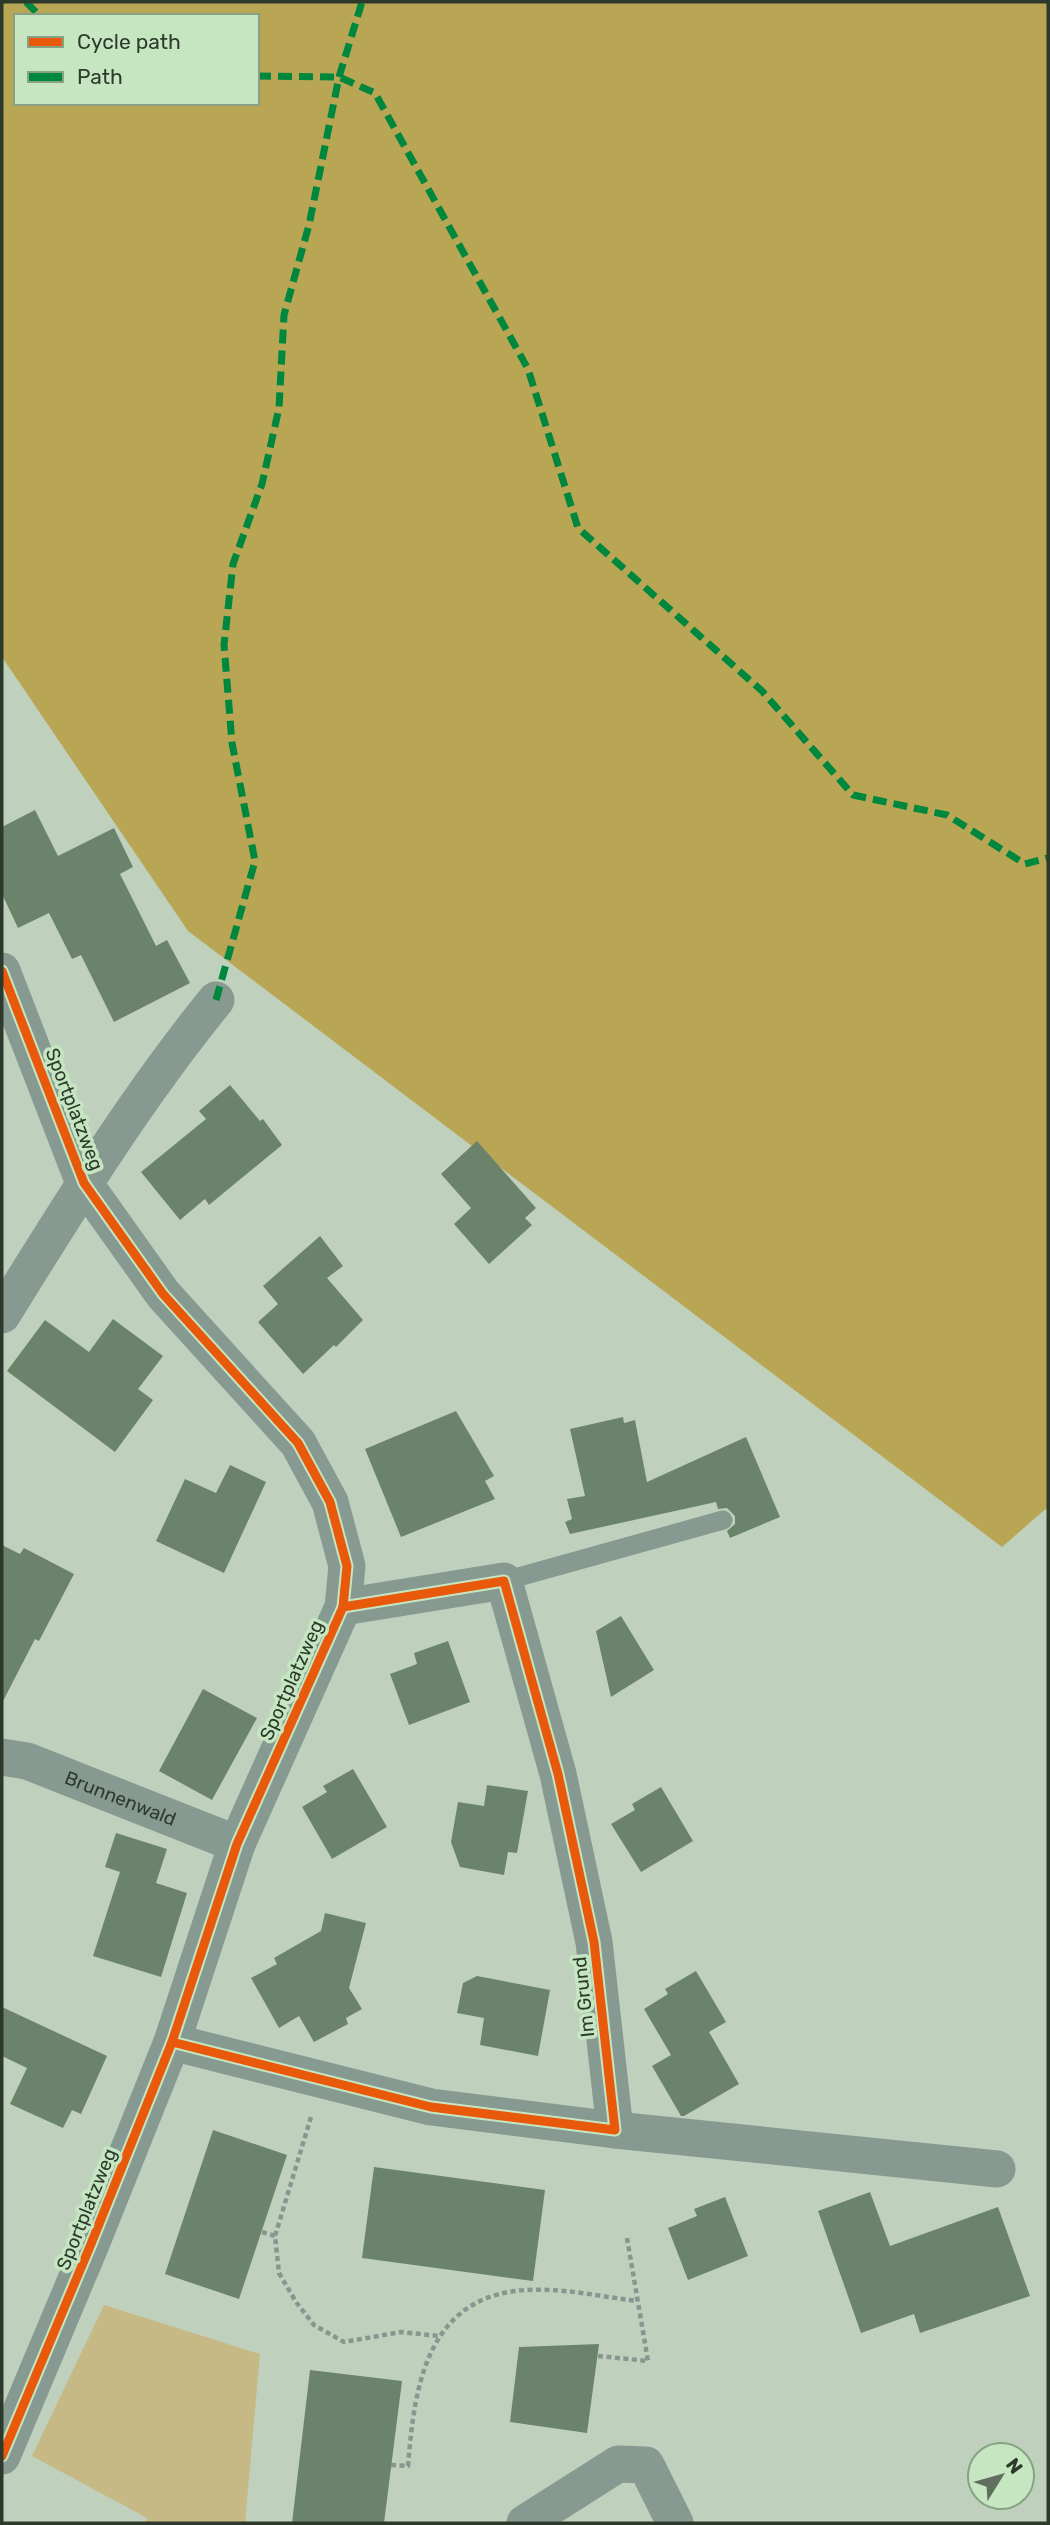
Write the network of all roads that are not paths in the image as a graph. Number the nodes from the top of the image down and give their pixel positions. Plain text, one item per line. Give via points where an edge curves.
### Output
1 (2, 971) edge
2 (216, 1000) dead end
3 (84, 1183) junction
4 (2, 1315) edge
5 (723, 1520) dead end
6 (504, 1581) junction
7 (343, 1607) junction
8 (2, 1757) edge
9 (237, 1844) junction
10 (172, 2042) junction
11 (615, 2130) junction
12 (997, 2169) dead end
13 (2, 2456) edge
14 (525, 2523) edge
15 (675, 2523) edge

1 - 3 street, Sportplatzweg
2 - 3 street, Sportplatzweg via 175,1050
3 - 4 street
3 - 7 street, Sportplatzweg via 163,1294 298,1443 330,1503 347,1566
5 - 6 lane
6 - 7 street
6 - 11 street, Im Grund via 558,1774 594,1942
7 - 9 street, Sportplatzweg
8 - 9 street, Brunnenwald via 27,1761
9 - 10 street, Sportplatzweg
10 - 11 street via 431,2108
10 - 13 street, Sportplatzweg
11 - 12 street
14 - 15 street via 618,2464 646,2465

